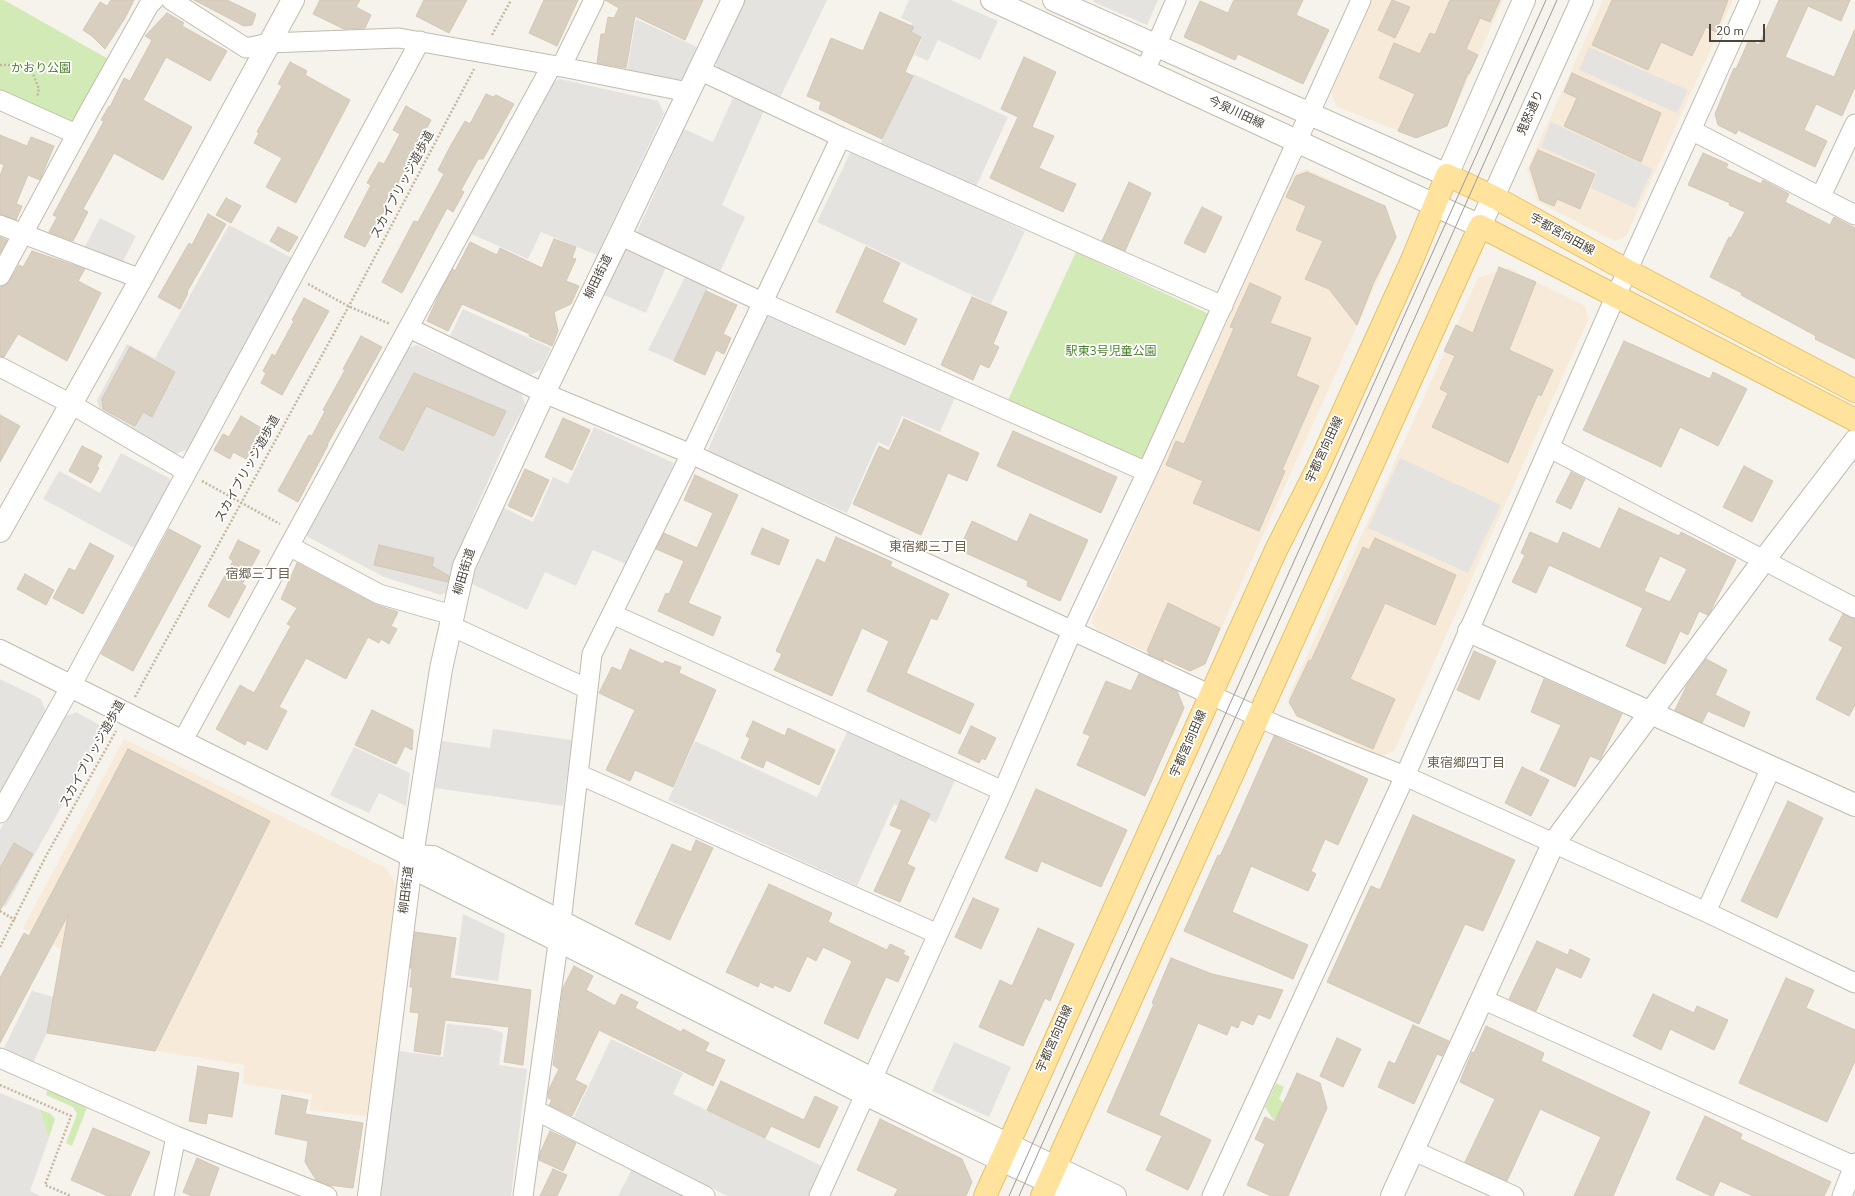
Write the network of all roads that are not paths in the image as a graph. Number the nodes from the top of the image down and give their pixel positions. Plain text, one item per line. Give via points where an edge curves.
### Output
1 (154, 0) edge
2 (171, 0) edge
3 (293, 0) edge
4 (594, 0) edge
5 (733, 0) edge
6 (992, 0) edge
7 (1054, 0) edge
8 (1176, 0) edge
9 (1361, 0) edge
10 (1524, 0) edge
11 (1582, 0) edge
12 (1750, 0) edge
13 (420, 41) junction
14 (269, 43) junction
15 (1156, 46) junction
16 (557, 66) junction
17 (699, 70) junction
18 (1145, 71) junction
19 (688, 92) junction
20 (0, 100) edge
21 (1310, 113) junction
22 (1855, 124) edge
23 (1691, 130) junction
24 (76, 134) junction
25 (841, 137) junction
26 (1297, 142) junction
27 (1447, 175) junction
28 (1821, 196) junction
29 (1494, 197) junction
30 (1435, 204) junction
31 (1855, 215) edge
32 (0, 225) edge
33 (1480, 226) junction
34 (23, 233) junction
35 (619, 235) junction
36 (1628, 271) junction
37 (0, 276) edge
38 (141, 279) junction
39 (1616, 296) junction
40 (762, 302) junction
41 (1223, 306) junction
42 (408, 330) junction
43 (0, 367) edge
44 (1855, 391) edge
45 (544, 393) junction
46 (71, 404) junction
47 (1855, 420) edge
48 (1855, 441) edge
49 (1550, 448) junction
50 (691, 454) junction
51 (187, 472) junction
52 (1147, 472) junction
53 (0, 531) edge
54 (293, 539) junction
55 (1764, 560) junction
56 (1855, 608) edge
57 (612, 614) junction
58 (452, 620) junction
59 (1072, 631) junction
60 (1469, 631) junction
61 (0, 651) edge
62 (72, 686) junction
63 (588, 689) junction
64 (1211, 695) junction
65 (1650, 714) junction
66 (1260, 717) junction
67 (182, 742) junction
68 (1771, 768) junction
69 (578, 774) junction
70 (1405, 776) junction
71 (1003, 791) junction
72 (1855, 805) edge
73 (0, 813) edge
74 (1553, 844) junction
75 (412, 856) junction
76 (1706, 912) junction
77 (559, 931) junction
78 (938, 934) junction
79 (1855, 983) edge
80 (1482, 999) junction
81 (0, 1058) edge
82 (868, 1087) junction
83 (535, 1110) junction
84 (176, 1136) junction
85 (1412, 1150) junction
86 (1004, 1152) junction
87 (1854, 1164) edge
88 (1049, 1182) edge
89 (164, 1196) edge
90 (327, 1196) edge
91 (369, 1196) edge
92 (523, 1196) edge
93 (705, 1196) edge
94 (819, 1196) edge
95 (985, 1196) edge
96 (1081, 1196) edge
97 (1115, 1196) edge
98 (1212, 1196) edge
99 (1392, 1196) edge
100 (1514, 1196) edge
101 (1842, 1196) edge

1 - 24 street
2 - 14 street via 246,48
3 - 14 street
4 - 16 street
5 - 17 street, 柳田街道
6 - 18 street, 今泉川田線
7 - 15 street
8 - 15 street
9 - 21 street
10 - 27 street
11 - 29 street, 鬼怒通り
12 - 23 street
13 - 14 street via 399,38
13 - 16 street
13 - 51 street
14 - 38 street
15 - 18 street
15 - 21 street
16 - 19 street
16 - 42 street
17 - 19 street, 柳田街道
17 - 25 street
18 - 26 street, 今泉川田線
19 - 35 street, 柳田街道
20 - 24 street
21 - 26 street
21 - 27 street
22 - 28 street
23 - 28 street
23 - 36 street
24 - 34 street
25 - 40 street
25 - 41 street
26 - 30 street, 今泉川田線
26 - 41 street
27 - 29 main road, 宇都宮向田線
27 - 30 main road, 宇都宮向田線
28 - 31 street
29 - 33 street, 鬼怒通り
29 - 36 main road, 宇都宮向田線
30 - 33 street, 今泉川田線
30 - 64 main road, 宇都宮向田線 via 1319,465 1276,550
32 - 34 street
33 - 39 main road
33 - 66 main road
34 - 37 street
34 - 38 street
35 - 40 street
35 - 45 street, 柳田街道
36 - 39 street
36 - 44 main road, 宇都宮向田線
38 - 46 street
39 - 47 main road
39 - 49 street
40 - 50 street
40 - 52 street
41 - 52 street
42 - 45 street
42 - 54 street
43 - 46 street
45 - 50 street
45 - 58 street, 柳田街道 via 464,566
46 - 51 street
46 - 53 street
48 - 55 street
49 - 55 street
49 - 60 street
50 - 57 street
50 - 59 street
51 - 62 street
52 - 59 street
54 - 58 street via 378,594
54 - 67 street
55 - 56 street
55 - 65 street
57 - 63 street via 592,654
57 - 71 street
58 - 63 street
58 - 75 street, 柳田街道 via 441,669
59 - 64 street
59 - 71 street
60 - 65 street
60 - 70 street
61 - 62 street
62 - 67 street
62 - 73 street
63 - 69 street
64 - 66 street
64 - 86 main road, 宇都宮向田線
65 - 68 street
65 - 74 street
66 - 70 street
66 - 88 main road
67 - 75 street
68 - 72 street
68 - 76 street
69 - 77 street
69 - 78 street
70 - 74 street
70 - 98 street
71 - 78 street
74 - 76 street
74 - 80 street
75 - 77 street via 433,857
75 - 91 street, 柳田街道
76 - 79 street
77 - 82 street
77 - 83 street
78 - 82 street
80 - 85 street
80 - 87 street
81 - 84 street
82 - 86 street
82 - 94 street
83 - 92 street
83 - 93 street
84 - 89 street
84 - 90 street
85 - 99 street
85 - 100 street
86 - 88 street
86 - 95 main road, 宇都宮向田線
87 - 101 street
88 - 96 street
88 - 97 street

